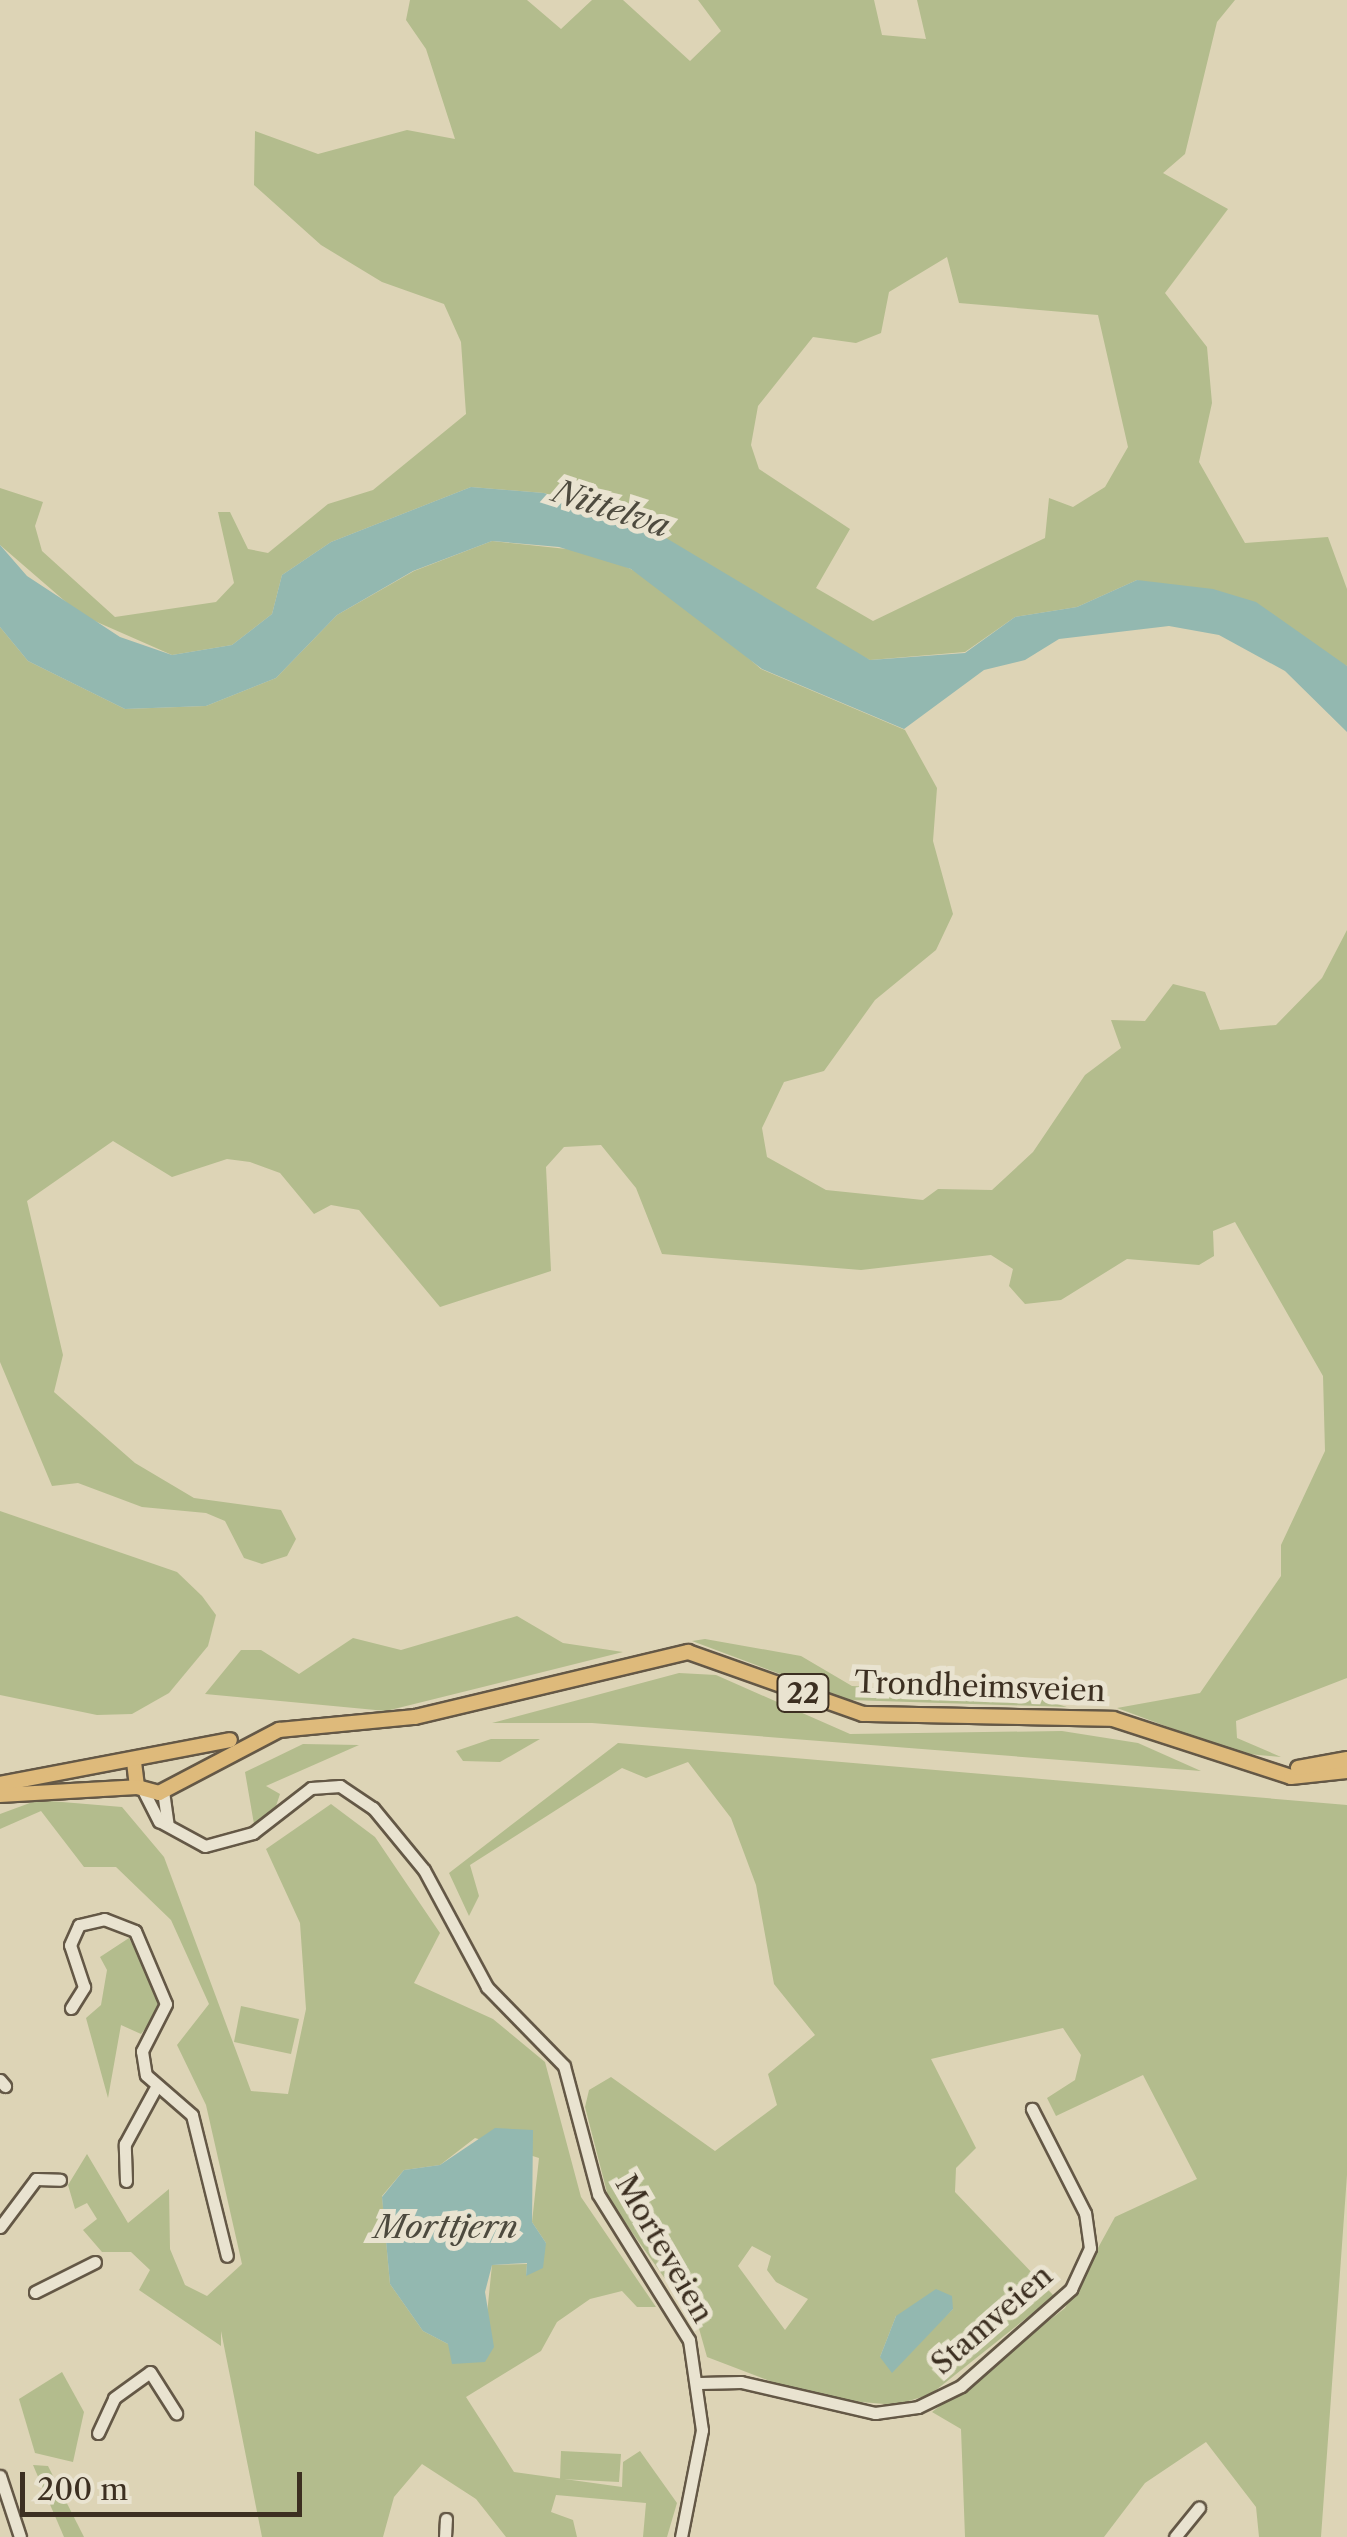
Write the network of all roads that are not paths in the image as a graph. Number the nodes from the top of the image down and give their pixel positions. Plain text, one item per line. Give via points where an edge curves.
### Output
1 (347, 1722) junction
2 (166, 1755) junction
3 (1347, 1759) edge
4 (134, 1762) junction
5 (1262, 1769) junction
6 (1347, 1771) edge
7 (0, 1784) edge
8 (167, 1788) junction
9 (140, 1790) junction
10 (0, 1795) edge
11 (170, 1829) junction
12 (71, 2008) dead end
13 (155, 2090) junction
14 (1032, 2109) dead end
15 (60, 2180) dead end
16 (126, 2181) dead end
17 (0, 2227) edge
18 (227, 2256) dead end
19 (95, 2262) dead end
20 (34, 2292) dead end
21 (700, 2383) junction
22 (176, 2413) dead end
23 (98, 2432) dead end
24 (0, 2476) edge
25 (1199, 2507) dead end
26 (446, 2519) dead end
27 (20, 2537) edge
28 (445, 2537) edge
29 (681, 2537) edge
30 (1175, 2537) edge

1 - 2 main road, Trondheimsveien / 22 via 290,1718
1 - 5 main road, Trondheimsveien / 22 via 416,1717 688,1652 740,1663 854,1712 1113,1719
1 - 8 main road, Trondheimsveien / 22 via 267,1734
2 - 4 main road, 22 via 148,1752
2 - 8 main road
3 - 5 main road, Trondheimsveien / 22
4 - 7 main road, 22
4 - 9 main road
5 - 6 main road, Trondheimsveien / 22 via 1291,1777
8 - 9 main road, 22
8 - 11 street
9 - 10 main road, 22
9 - 11 street
11 - 21 street, Morteveien via 196,1845 230,1842 324,1785 356,1794 382,1817 440,1893 487,1987 560,2059 598,2194 666,2292
12 - 13 street via 84,1987 70,1945 79,1924 104,1918 135,1931 165,1992 142,2051
13 - 16 street via 125,2144
13 - 18 street via 192,2115
14 - 21 street, Stamveien via 1085,2213 1090,2248 1070,2289 961,2386 918,2407 874,2414 740,2382
15 - 17 street via 36,2178
19 - 20 street
21 - 29 street, Morteveien via 700,2454
22 - 23 street via 150,2372 114,2398
24 - 27 street
25 - 30 street
26 - 28 street

